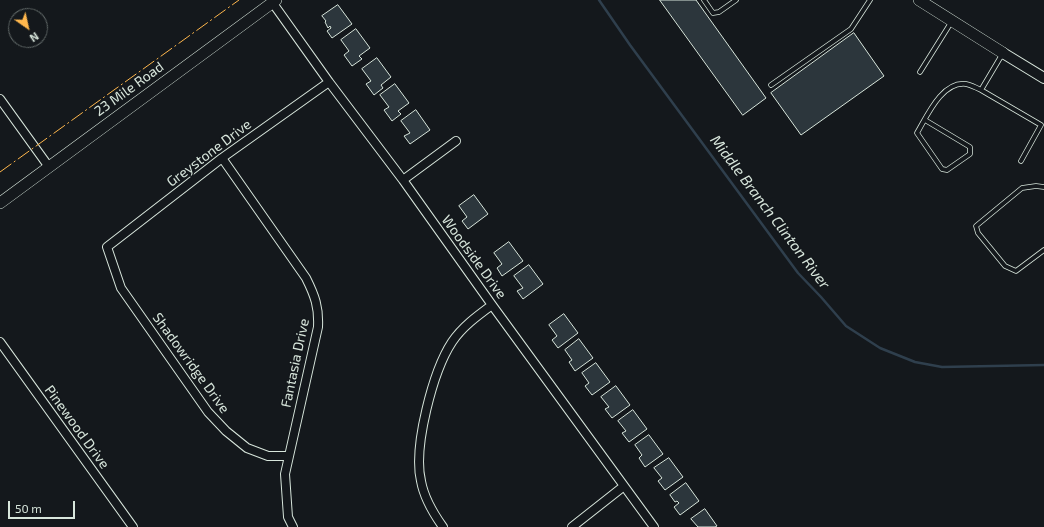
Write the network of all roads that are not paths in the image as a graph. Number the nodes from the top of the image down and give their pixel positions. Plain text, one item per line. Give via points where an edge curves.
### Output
1 (704, 0) edge
2 (736, 0) edge
3 (870, 0) edge
4 (919, 0) edge
5 (274, 1) edge
6 (952, 21) junction
7 (1003, 53) junction
8 (920, 72) dead end
9 (1044, 78) edge
10 (329, 82) junction
11 (771, 85) dead end
12 (981, 90) junction
13 (0, 99) edge
14 (925, 120) junction
15 (1044, 120) edge
16 (1041, 125) junction
17 (456, 141) dead end
18 (222, 158) junction
19 (1021, 161) dead end
20 (49, 167) junction
21 (403, 180) junction
22 (1044, 187) edge
23 (0, 203) edge
24 (107, 247) joint
25 (1044, 250) edge
26 (492, 305) junction
27 (0, 342) edge
28 (288, 456) junction
29 (624, 486) junction
30 (133, 527) edge
31 (293, 527) edge
32 (443, 527) edge
33 (572, 527) edge
34 (654, 527) edge

1 - 2 lane via 713,13 719,12
3 - 11 lane via 851,29
4 - 6 main road
5 - 10 street, Woodside Drive
5 - 20 main road, 23 Mile Road
6 - 7 main road
6 - 8 lane
7 - 9 street
7 - 12 lane
10 - 18 street, Greystone Drive
10 - 21 street, Woodside Drive
12 - 14 lane via 966,84 954,86 940,95
12 - 16 lane
13 - 20 street
14 - 14 lane via 917,133 942,169 947,170 970,154 970,147
15 - 16 lane
16 - 19 lane
17 - 21 street
18 - 24 street, Greystone Drive
18 - 28 street, Fantasia Drive via 306,278 319,312 318,327
20 - 23 main road, 23 Mile Road
21 - 26 street, Woodside Drive
22 - 25 lane via 1022,188 976,226 978,233 1005,266 1016,271
24 - 28 street, Shadowridge Drive via 121,288 208,412 247,448 268,456
26 - 29 street, Woodside Drive
26 - 32 street via 468,324 452,343 440,367 424,419 419,458 420,480 430,508
27 - 30 street, Pinewood Drive
28 - 31 street, Fantasia Drive via 285,474 288,517
29 - 33 street
29 - 34 street, Woodside Drive

